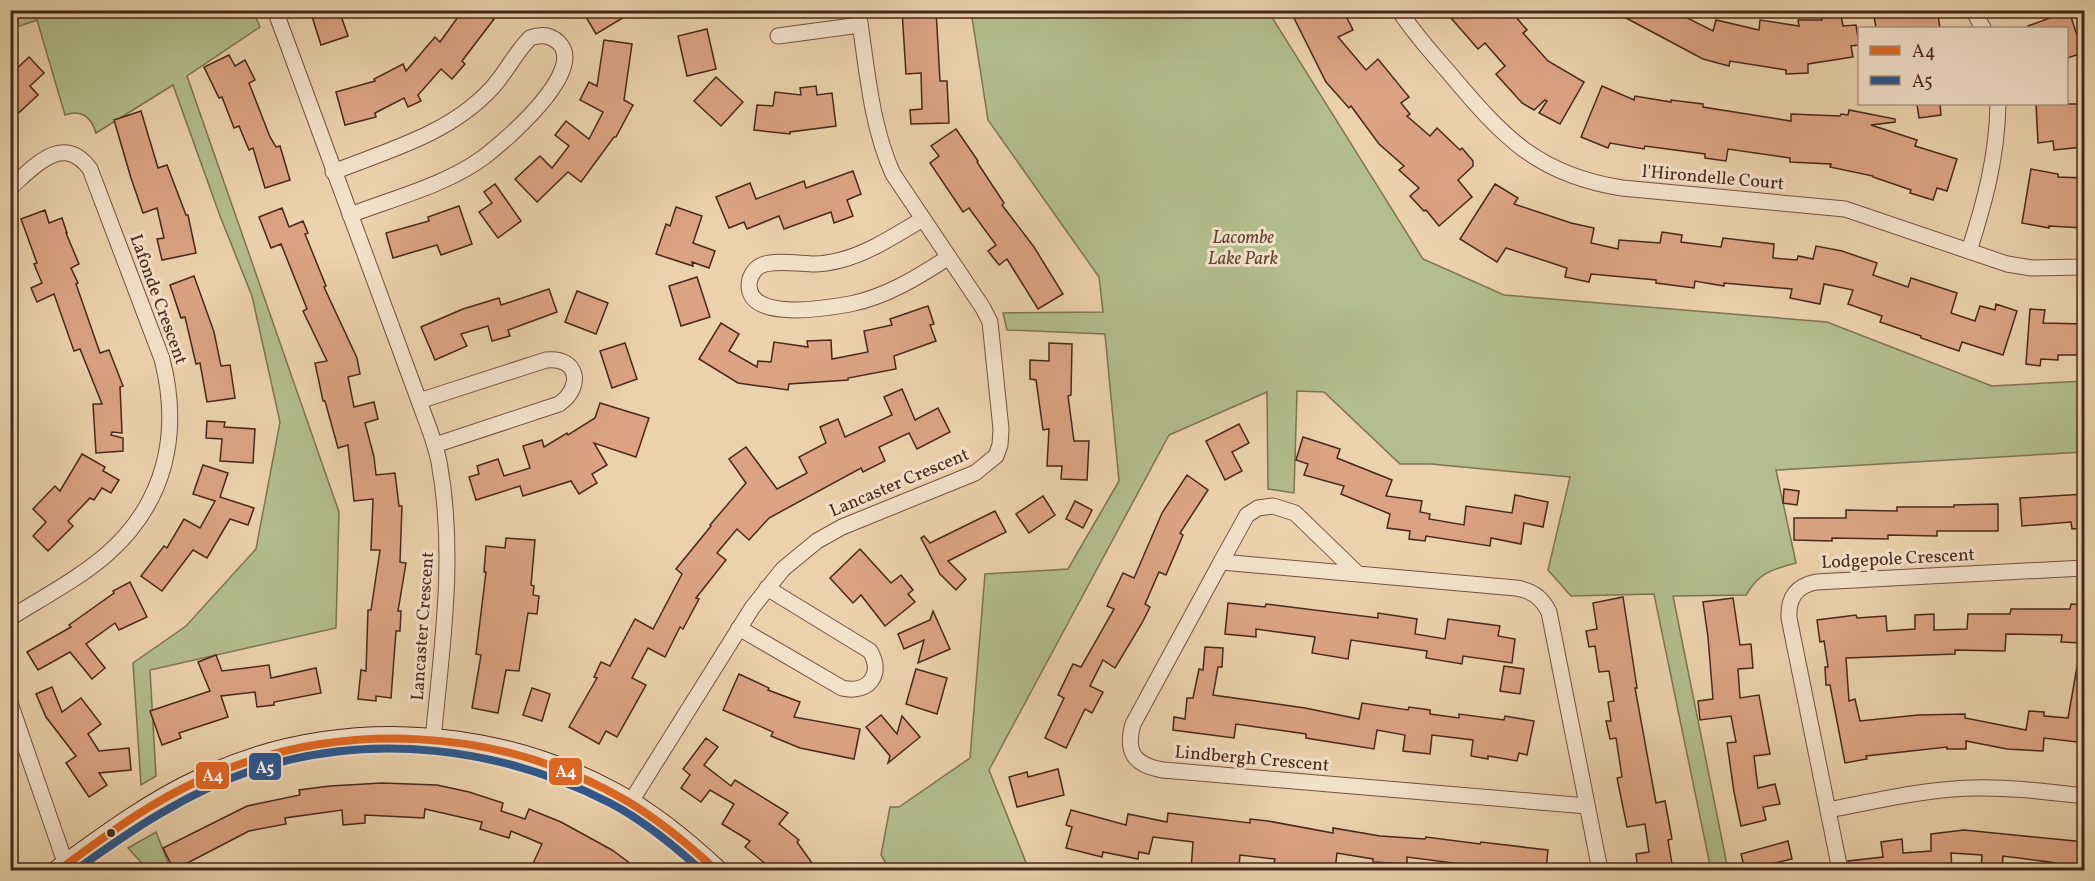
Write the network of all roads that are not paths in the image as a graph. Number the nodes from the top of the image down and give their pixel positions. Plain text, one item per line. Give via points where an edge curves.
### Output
1 (275, 10) edge
2 (1399, 10) edge
3 (1973, 10) edge
4 (1983, 10) edge
5 (859, 18) edge
6 (1983, 27) edge
7 (1984, 27) edge
8 (778, 36) dead end
9 (1998, 105) edge
10 (333, 171) junction
11 (10, 188) edge
12 (350, 215) junction
13 (923, 219) junction
14 (1969, 251) junction
15 (949, 257) junction
16 (2085, 267) edge
17 (419, 401) junction
18 (435, 445) junction
19 (1221, 562) junction
20 (2085, 568) edge
21 (1358, 574) junction
22 (767, 588) junction
23 (10, 618) edge
24 (739, 628) junction
25 (10, 703) edge
26 (433, 739) junction
27 (2085, 796) edge
28 (630, 802) junction
29 (1587, 806) junction
30 (1828, 810) junction
31 (63, 868) edge
32 (716, 870) edge
33 (1600, 870) edge
34 (1840, 870) edge

1 - 10 street, Lancaster Crescent
2 - 14 street, l'Hirondelle Court via 1502,133 1566,174 1622,188 1845,209
3 - 6 street
4 - 7 street
5 - 8 street, Lancaster Crescent
5 - 13 street, Lancaster Crescent via 881,147 893,174
9 - 14 street via 1990,182
10 - 12 street, Lancaster Crescent
10 - 12 street via 418,140 455,120 491,89 530,38 550,37 562,47 566,60 560,74 534,111 506,140 458,172
11 - 23 street, Lafonde Crescent via 37,163 56,153 79,157 90,169 162,358 171,411 161,478 137,522 93,565
12 - 17 street, Lancaster Crescent
13 - 15 street, Lancaster Crescent
13 - 15 street via 878,245 841,260 760,266 752,273 752,295 758,303 782,309 851,304 892,291
14 - 16 street, l'Hirondelle Court via 2018,266
15 - 22 street, Lancaster Crescent via 990,322 1001,429 996,456 975,473 817,541
17 - 18 street, Lancaster Crescent
17 - 18 street via 546,360 561,361 572,369 574,389 559,404
18 - 26 street, Lancaster Crescent via 445,501 448,552
19 - 21 street
19 - 21 street, Lindbergh Crescent via 1247,515 1258,508 1273,506 1295,513
19 - 29 street, Lindbergh Crescent via 1133,724 1130,744 1141,763 1163,770
20 - 30 street, Lodgepole Crescent via 1816,582 1797,590 1790,601 1789,618
21 - 29 street via 1516,588 1533,593 1543,602 1549,612
22 - 24 street, Lancaster Crescent
22 - 24 street via 870,651 876,661 870,683 853,691 842,688
24 - 28 street, Lancaster Crescent
25 - 31 street
26 - 28 street via 524,756
26 - 31 street via 336,740 233,766 169,796
27 - 30 street via 1961,789 1929,791
28 - 32 street
29 - 33 street
30 - 34 street, Lodgepole Crescent

